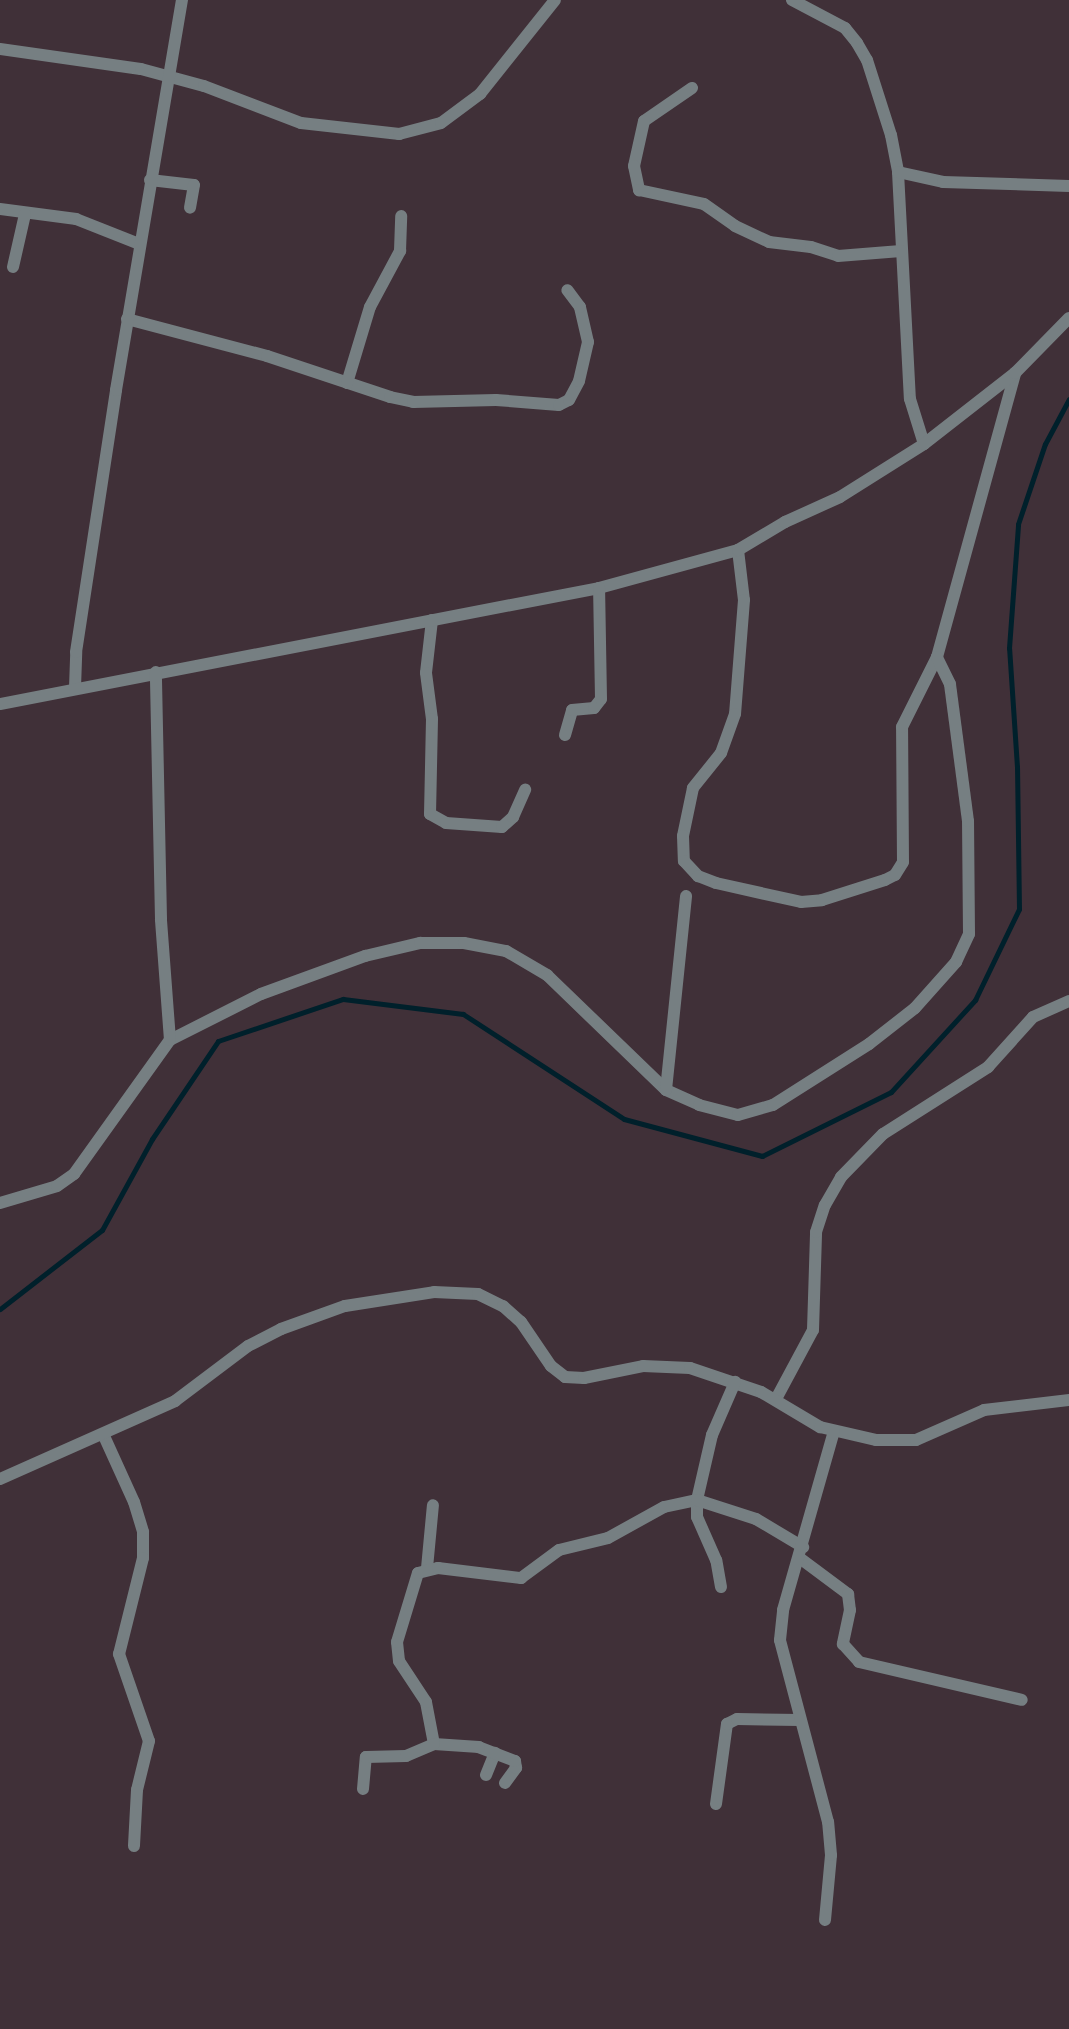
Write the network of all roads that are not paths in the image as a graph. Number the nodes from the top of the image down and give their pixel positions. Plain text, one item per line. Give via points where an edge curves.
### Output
1 (182, 0) edge
2 (555, 0) edge
3 (799, 2) edge
4 (0, 49) edge
5 (168, 75) junction
6 (692, 88) dead end
7 (898, 172) junction
8 (150, 180) junction
9 (1069, 186) edge
10 (190, 208) dead end
11 (0, 209) edge
12 (25, 214) junction
13 (401, 216) dead end
14 (139, 244) junction
15 (901, 251) junction
16 (13, 267) dead end
17 (567, 290) dead end
18 (1069, 318) edge
19 (127, 319) junction
20 (1015, 373) junction
21 (347, 383) junction
22 (924, 444) junction
23 (738, 550) junction
24 (599, 588) junction
25 (432, 620) junction
26 (937, 657) junction
27 (156, 672) junction
28 (75, 688) junction
29 (0, 704) edge
30 (565, 735) dead end
31 (525, 790) dead end
32 (686, 896) dead end
33 (1069, 1001) edge
34 (170, 1040) junction
35 (666, 1090) junction
36 (0, 1203) edge
37 (735, 1382) junction
38 (776, 1399) junction
39 (1069, 1400) edge
40 (834, 1431) junction
41 (104, 1436) junction
42 (0, 1479) edge
43 (697, 1500) junction
44 (433, 1505) dead end
45 (802, 1553) junction
46 (427, 1568) junction
47 (721, 1587) dead end
48 (1022, 1700) dead end
49 (800, 1720) junction
50 (434, 1744) junction
51 (495, 1753) junction
52 (486, 1775) dead end
53 (505, 1783) dead end
54 (363, 1789) dead end
55 (716, 1804) dead end
56 (134, 1846) dead end
57 (825, 1920) dead end

1 - 5 street
2 - 5 street via 480,94 441,123 399,134 301,123
3 - 7 street via 845,28 867,60 891,135
4 - 5 street
5 - 8 street
6 - 15 street via 644,121 634,166 639,190 704,204 735,226 769,242 811,247 838,256
7 - 9 street via 944,182
7 - 15 street
8 - 10 street via 194,185
8 - 14 street
11 - 12 street
12 - 14 street via 76,219
12 - 16 street
13 - 21 street via 400,251 370,307
14 - 19 street
15 - 22 street via 910,399
17 - 21 street via 580,307 588,342 579,381 568,400 559,405 496,400 413,402
18 - 20 street
19 - 21 street
19 - 28 street via 76,652
20 - 22 street
20 - 26 street
22 - 23 street via 840,497 785,522
23 - 24 street
23 - 26 street via 744,600 733,724 722,753 693,788 683,836 684,861 698,876 741,890 810,902 895,875 903,862 902,727
24 - 25 street
24 - 30 street via 601,699 594,708 572,710
25 - 27 street
25 - 31 street via 426,682 432,718 429,814 446,823 502,827 513,817
26 - 35 street via 950,684 968,820 969,934 956,962 903,1018 831,1070 764,1110 738,1115 721,1112
27 - 28 street
27 - 34 street via 161,919
28 - 29 street
32 - 35 street
33 - 38 street via 1034,1017 988,1067 883,1134 841,1177 816,1232 813,1330
34 - 35 street via 261,994 364,956 420,943 464,943 506,951 547,975
34 - 36 street via 74,1174 57,1186
37 - 38 street
37 - 41 street via 665,1365 584,1378 565,1377 551,1366 521,1322 503,1306 478,1294 434,1292 345,1306 272,1333 248,1346 175,1401
37 - 43 street via 712,1435
38 - 40 street via 806,1420
39 - 40 street via 984,1410 907,1441
40 - 45 street
41 - 42 street
41 - 56 street via 143,1532 142,1558 119,1654 149,1741 137,1790
43 - 45 street via 756,1519
43 - 46 street via 663,1507 608,1538 559,1550 521,1578
43 - 47 street via 697,1517 716,1560
44 - 46 street
45 - 48 street via 848,1594 850,1610 843,1644 860,1662
45 - 49 street via 783,1610 780,1640
46 - 50 street via 418,1573 413,1583 397,1649 402,1668 426,1702
49 - 55 street via 737,1719 727,1724
49 - 57 street via 830,1840
50 - 51 street via 465,1744
50 - 54 street via 406,1756 366,1757
51 - 52 street
51 - 53 street via 517,1763

